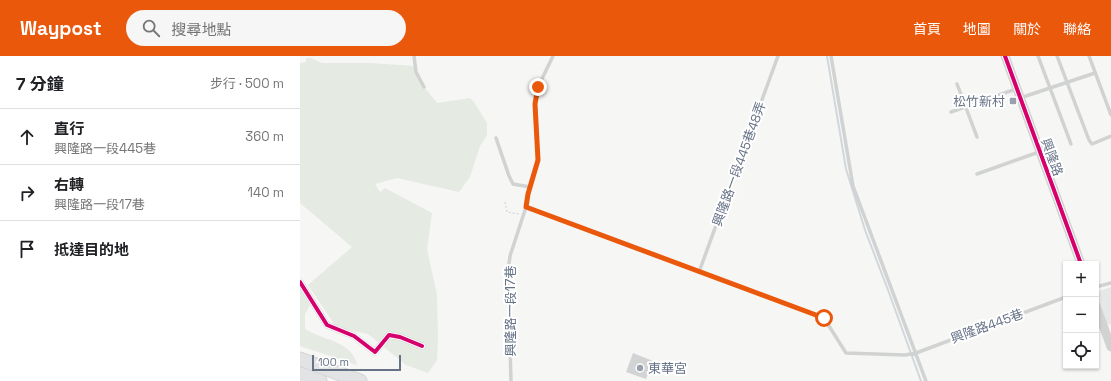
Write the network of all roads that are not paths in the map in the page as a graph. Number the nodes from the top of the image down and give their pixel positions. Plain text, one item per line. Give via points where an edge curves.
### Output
1 (414, 56) edge
2 (553, 56) edge
3 (778, 56) edge
4 (831, 56) edge
5 (1005, 56) edge
6 (1038, 56) edge
7 (1056, 56) edge
8 (1089, 56) edge
9 (1095, 73) junction
10 (1067, 82) junction
11 (957, 84) dead end
12 (424, 87) dead end
13 (1017, 88) junction
14 (1050, 88) junction
15 (1020, 98) junction
16 (965, 107) junction
17 (951, 112) dead end
18 (1111, 115) edge
19 (1111, 136) edge
20 (977, 137) dead end
21 (496, 138) dead end
22 (1071, 144) dead end
23 (1040, 152) junction
24 (977, 174) dead end
25 (530, 187) junction
26 (526, 207) junction
27 (1080, 261) edge
28 (699, 272) junction
29 (300, 282) edge
30 (1111, 283) edge
31 (1099, 286) edge
32 (1063, 298) edge
33 (1099, 314) edge
34 (422, 346) dead end
35 (1111, 348) edge
36 (915, 353) junction
37 (300, 359) edge
38 (300, 374) edge
39 (320, 381) edge
40 (360, 381) edge
41 (511, 381) edge
42 (926, 381) edge

1 - 12 lane via 416,72
2 - 25 lane, 興隆路一段17巷 via 538,87 535,104 538,160
3 - 28 lane, 興隆路一段445巷48弄
4 - 36 lane via 853,186
5 - 13 street, 興隆路
6 - 14 lane
7 - 10 lane
8 - 9 lane
9 - 10 lane
9 - 18 lane
10 - 14 lane
10 - 19 lane via 1092,144
11 - 16 lane
13 - 15 street, 興隆路
13 - 16 lane
14 - 15 lane
14 - 22 lane
15 - 23 street, 興隆路
16 - 17 lane
16 - 20 lane
21 - 25 lane via 513,184
23 - 24 lane
23 - 27 street, 興隆路
25 - 26 lane, 興隆路一段17巷
26 - 28 lane
26 - 41 lane, 興隆路一段17巷 via 510,256 508,271
28 - 36 lane, 興隆路445巷 via 824,318 846,353
29 - 34 street via 327,325 354,336 375,352 389,335
30 - 31 lane
32 - 36 lane, 興隆路445巷
33 - 35 street
36 - 42 lane
37 - 40 highway
38 - 39 highway

